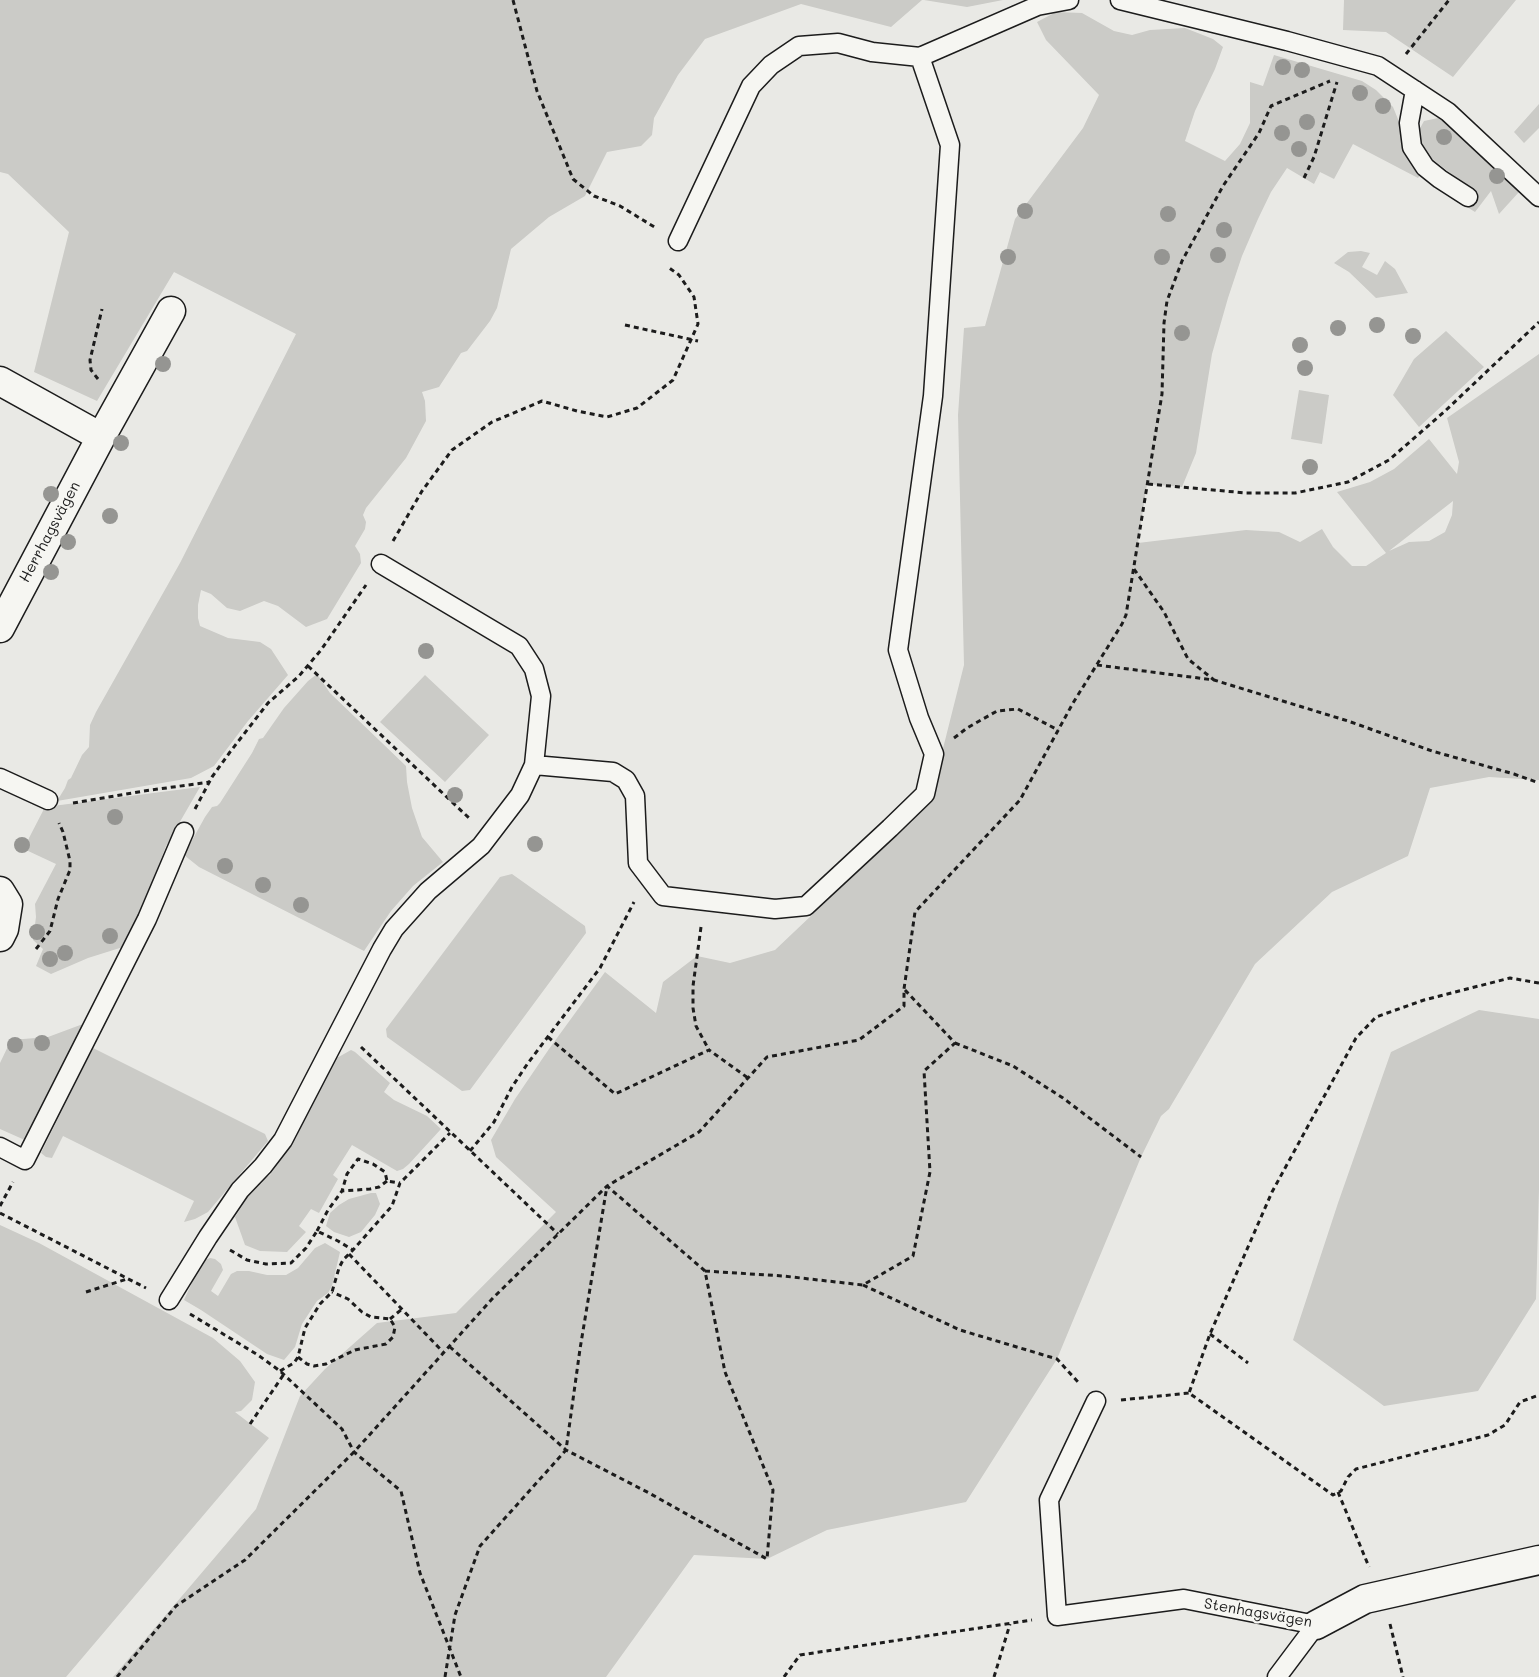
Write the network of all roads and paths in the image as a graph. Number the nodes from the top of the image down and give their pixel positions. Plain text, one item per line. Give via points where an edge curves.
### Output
1 (513, 0) edge
2 (1069, 0) edge
3 (1120, 0) edge
4 (1449, 0) edge
5 (1036, 3) edge
6 (920, 57) junction
7 (1378, 66) junction
8 (1338, 78) dead end
9 (1415, 90) junction
10 (1304, 178) dead end
11 (1468, 197) dead end
12 (1539, 197) edge
13 (678, 242) junction
14 (102, 309) dead end
15 (171, 311) dead end
16 (1539, 322) edge
17 (625, 325) dead end
18 (690, 340) junction
19 (698, 341) dead end
20 (0, 381) edge
21 (124, 396) junction
22 (100, 436) junction
23 (1148, 484) dead end
24 (381, 564) junction
25 (1134, 570) dead end
26 (0, 628) edge
27 (1096, 665) dead end
28 (308, 666) junction
29 (1214, 680) junction
30 (1058, 730) dead end
31 (934, 754) junction
32 (534, 765) junction
33 (0, 778) edge
34 (210, 782) junction
35 (1539, 783) edge
36 (48, 800) junction
37 (184, 832) joint
38 (488, 836) junction
39 (650, 879) junction
40 (0, 891) edge
41 (705, 901) junction
42 (0, 937) edge
43 (36, 949) dead end
44 (1539, 983) edge
45 (904, 989) dead end
46 (341, 1028) junction
47 (548, 1037) junction
48 (955, 1043) junction
49 (709, 1050) junction
50 (748, 1078) dead end
51 (450, 1133) junction
52 (0, 1147) edge
53 (470, 1152) junction
54 (1141, 1157) dead end
55 (387, 1181) junction
56 (400, 1183) junction
57 (342, 1191) junction
58 (317, 1232) junction
59 (558, 1234) dead end
60 (208, 1237) junction
61 (353, 1250) junction
62 (349, 1254) junction
63 (705, 1271) junction
64 (127, 1279) dead end
65 (863, 1285) junction
66 (86, 1292) dead end
67 (332, 1292) junction
68 (169, 1300) dead end
69 (402, 1309) junction
70 (390, 1319) junction
71 (1210, 1334) junction
72 (450, 1346) dead end
73 (444, 1353) dead end
74 (298, 1357) junction
75 (1056, 1359) dead end
76 (1248, 1363) dead end
77 (280, 1371) dead end
78 (284, 1374) dead end
79 (1539, 1395) edge
80 (1096, 1401) dead end
81 (250, 1424) dead end
82 (566, 1450) junction
83 (354, 1452) dead end
84 (1338, 1492) junction
85 (1539, 1560) edge
86 (1381, 1595) junction
87 (1389, 1622) dead end
88 (1316, 1625) junction
89 (450, 1648) junction
90 (445, 1677) edge
91 (461, 1677) edge
92 (784, 1677) edge
93 (994, 1677) edge
94 (1277, 1677) edge
95 (1403, 1677) edge

1 - 13 path via 537,91 573,179 594,196 620,206
2 - 5 lane
3 - 7 lane
4 - 7 path via 1407,54
5 - 6 lane
6 - 13 lane via 872,52 838,43 799,46 771,66 751,86
6 - 31 lane via 950,145 933,396 898,650
7 - 9 lane
8 - 10 path via 1314,157
9 - 11 lane via 1409,123 1412,147 1425,167
9 - 12 lane via 1448,112
13 - 18 path via 666,265 679,275 694,297 698,324
14 - 21 path via 90,360 91,370 97,379
15 - 21 street, Herrhagsvägen
16 - 23 path via 1389,460 1348,482 1295,493 1246,493
17 - 18 path
18 - 19 path
18 - 24 path via 673,380 637,408 607,417 542,401 492,422 452,450 422,491
20 - 22 street
21 - 22 street, Herrhagsvägen
22 - 26 street, Herrhagsvägen
24 - 28 path
24 - 32 lane via 519,646 534,669 541,696
25 - 29 path via 1164,612 1188,659
27 - 29 path
28 - 34 path via 268,703
28 - 38 path
29 - 35 path
30 - 31 path via 1018,709 997,711 967,728
31 - 41 lane via 925,794 806,906 775,910
32 - 38 lane via 520,795
32 - 39 lane via 613,772 626,780 635,796 638,863
33 - 36 lane
34 - 36 path via 66,804
34 - 37 path
36 - 43 path via 63,832 70,870 50,931
37 - 52 lane via 147,919 25,1160
38 - 46 lane via 481,846 428,891 394,929
39 - 41 lane via 663,896
39 - 47 path via 630,906 600,968
40 - 42 street via 8,904
41 - 49 path via 693,1008 696,1026
44 - 71 path via 1510,978 1424,1000 1376,1017 1356,1038 1272,1192
45 - 48 path
46 - 51 path
46 - 60 lane via 282,1140 240,1190
47 - 49 path via 615,1094
47 - 53 path via 512,1087 494,1122
48 - 54 path via 1014,1066 1063,1098
48 - 65 path via 924,1071 930,1172 913,1256
49 - 50 path
51 - 53 path
51 - 56 path
53 - 59 path
55 - 56 path
55 - 57 path via 380,1187
55 - 57 path via 386,1172 358,1159 347,1174
56 - 61 path via 392,1206
57 - 58 path
58 - 60 path via 291,1263 278,1265 247,1260
58 - 61 path
60 - 68 lane
61 - 62 path
62 - 67 path via 339,1268
62 - 69 path
63 - 65 path
63 - 82 path via 607,1186
63 - 82 path via 725,1372 773,1490 767,1559
64 - 66 path
65 - 75 path via 960,1330
67 - 70 path via 348,1299 371,1317
67 - 74 path via 308,1323
69 - 70 path
69 - 73 path
70 - 74 path via 395,1327 393,1337 386,1344 355,1350 314,1366
71 - 76 path
71 - 84 path via 1189,1393 1333,1495
72 - 82 path
74 - 77 path
78 - 81 path
79 - 84 path via 1520,1402 1505,1425 1488,1435 1356,1469
80 - 88 lane, Stenhagsvägen via 1049,1500 1058,1616 1184,1599
82 - 89 path via 480,1546 455,1615
83 - 89 path via 401,1491 420,1573
84 - 86 path
85 - 86 street, Stenhagsvägen
86 - 88 street, Stenhagsvägen via 1365,1599
87 - 95 path
88 - 94 lane
89 - 90 path
89 - 91 path
92 - 93 path via 800,1654 1010,1624

